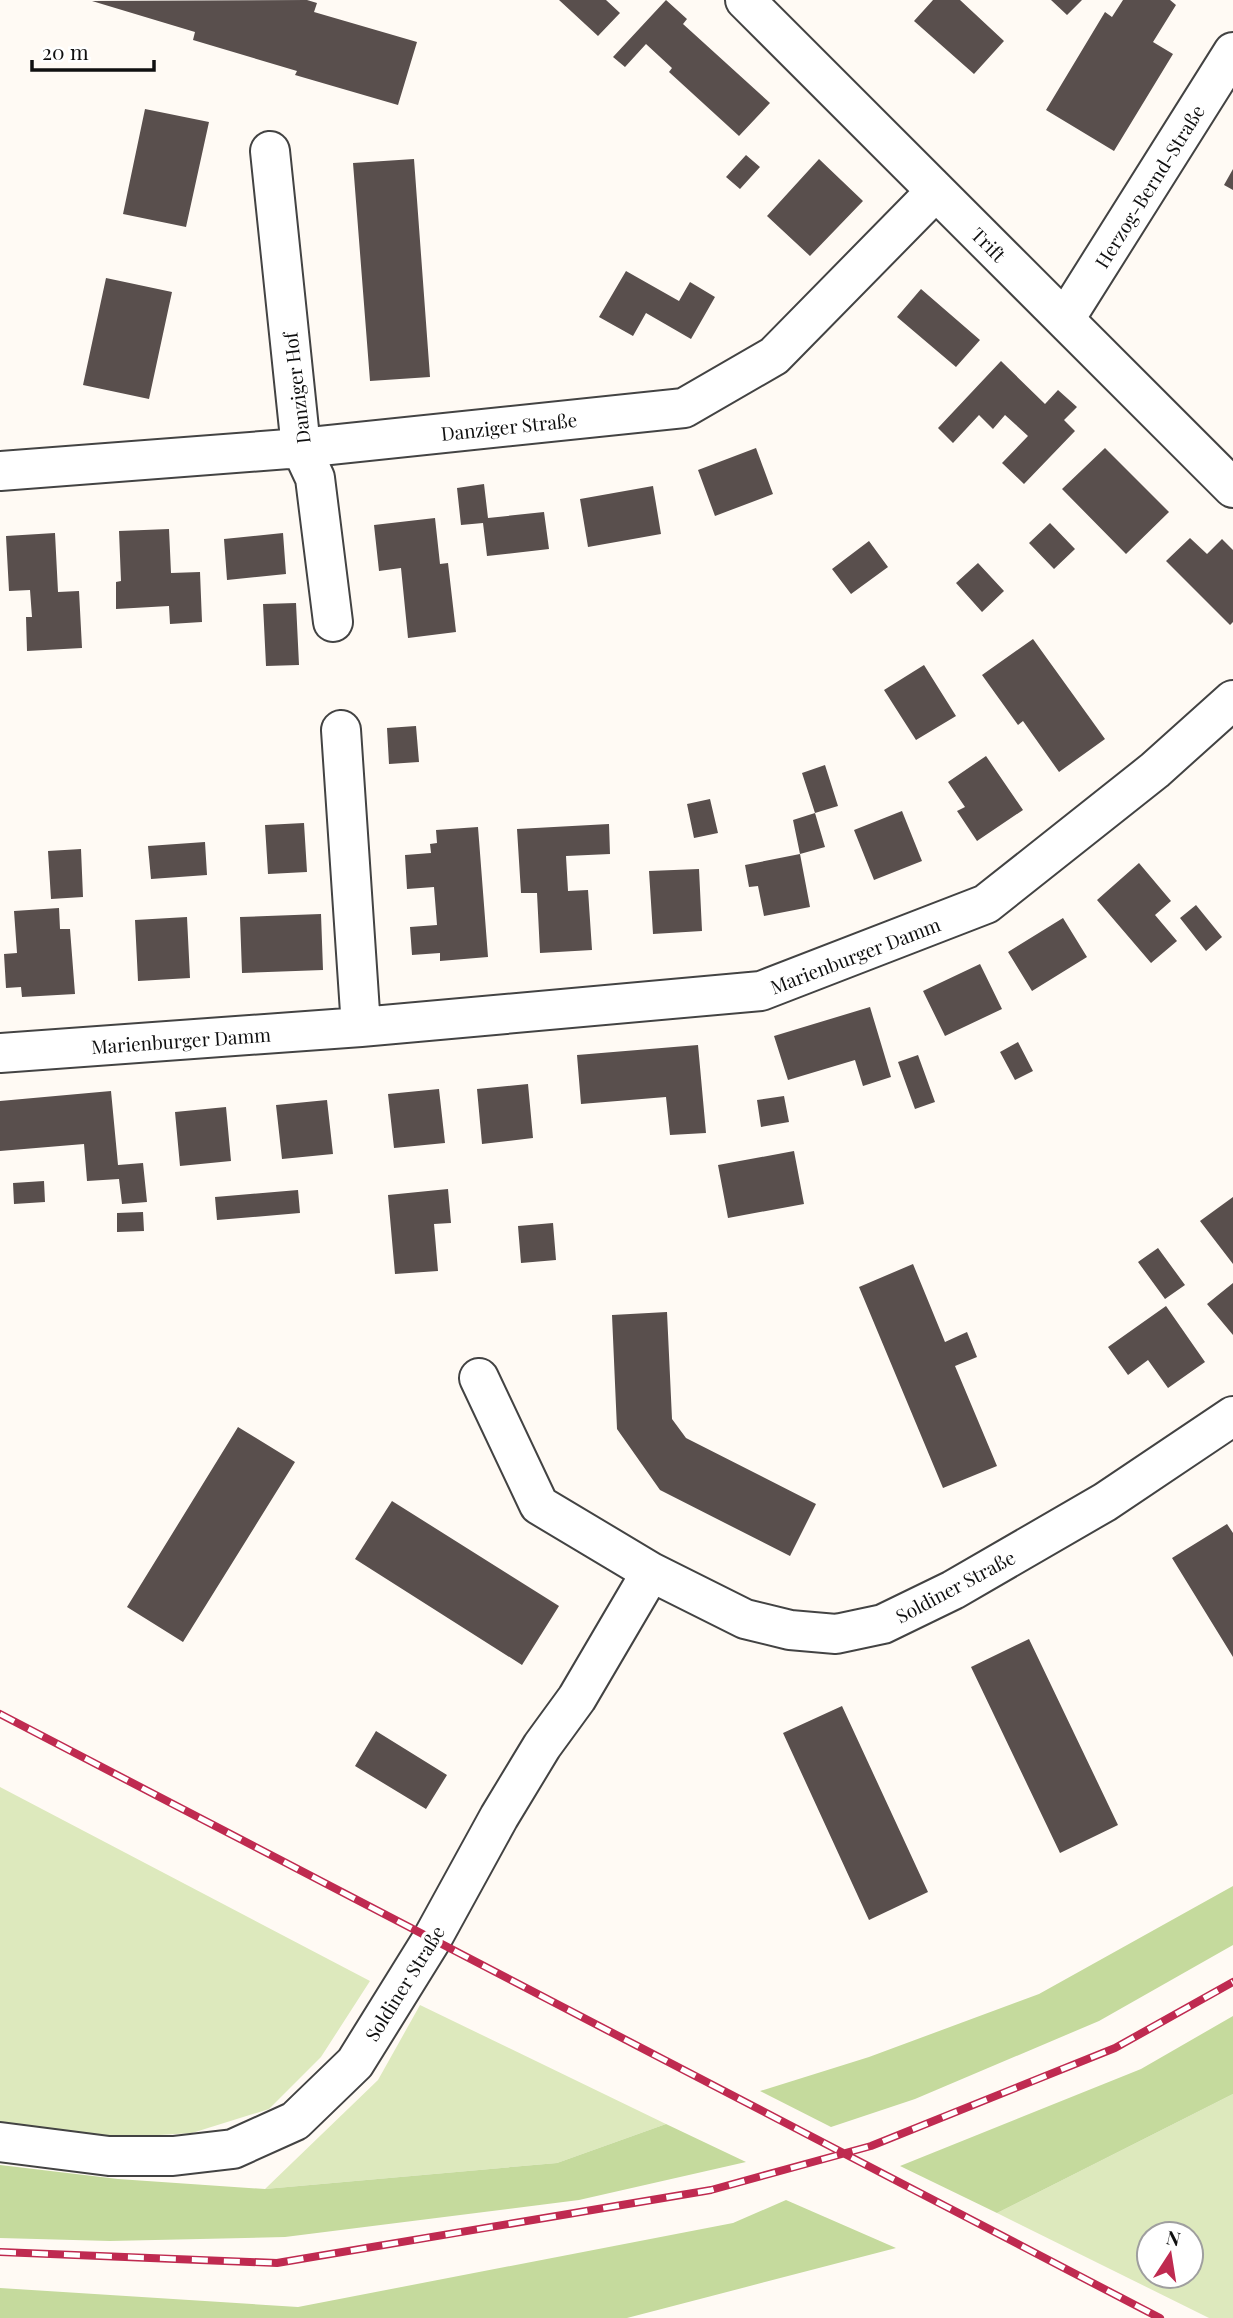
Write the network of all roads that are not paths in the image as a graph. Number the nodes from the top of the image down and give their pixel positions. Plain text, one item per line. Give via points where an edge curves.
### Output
1 (745, 0) edge
2 (1233, 52) edge
3 (270, 150) dead end
4 (936, 191) junction
5 (1065, 319) junction
6 (301, 448) junction
7 (0, 471) edge
8 (1230, 478) edge
9 (333, 622) dead end
10 (1233, 700) edge
11 (341, 730) dead end
12 (361, 1027) junction
13 (0, 1053) edge
14 (479, 1378) dead end
15 (1233, 1416) edge
16 (651, 1572) junction
17 (0, 2142) edge

1 - 4 street, Trift
2 - 5 street, Herzog-Bernd-Straße
3 - 6 street, Danziger Hof
4 - 5 street, Trift
4 - 6 street, Danziger Straße via 774,356 684,408
5 - 8 street, Trift
6 - 7 street, Danziger Straße
6 - 9 street, Danziger Hof via 315,478
10 - 12 street, Marienburger Damm via 1155,770 986,904 761,991
11 - 12 street
12 - 13 street, Marienburger Damm
14 - 16 street, Soldiner Straße via 539,1505
15 - 16 street, Soldiner Straße via 1105,1502 953,1590 883,1624 836,1634 790,1630 745,1619
16 - 17 street, Soldiner Straße via 506,1805 432,1940 355,2063 295,2121 233,2149 173,2156 109,2156

